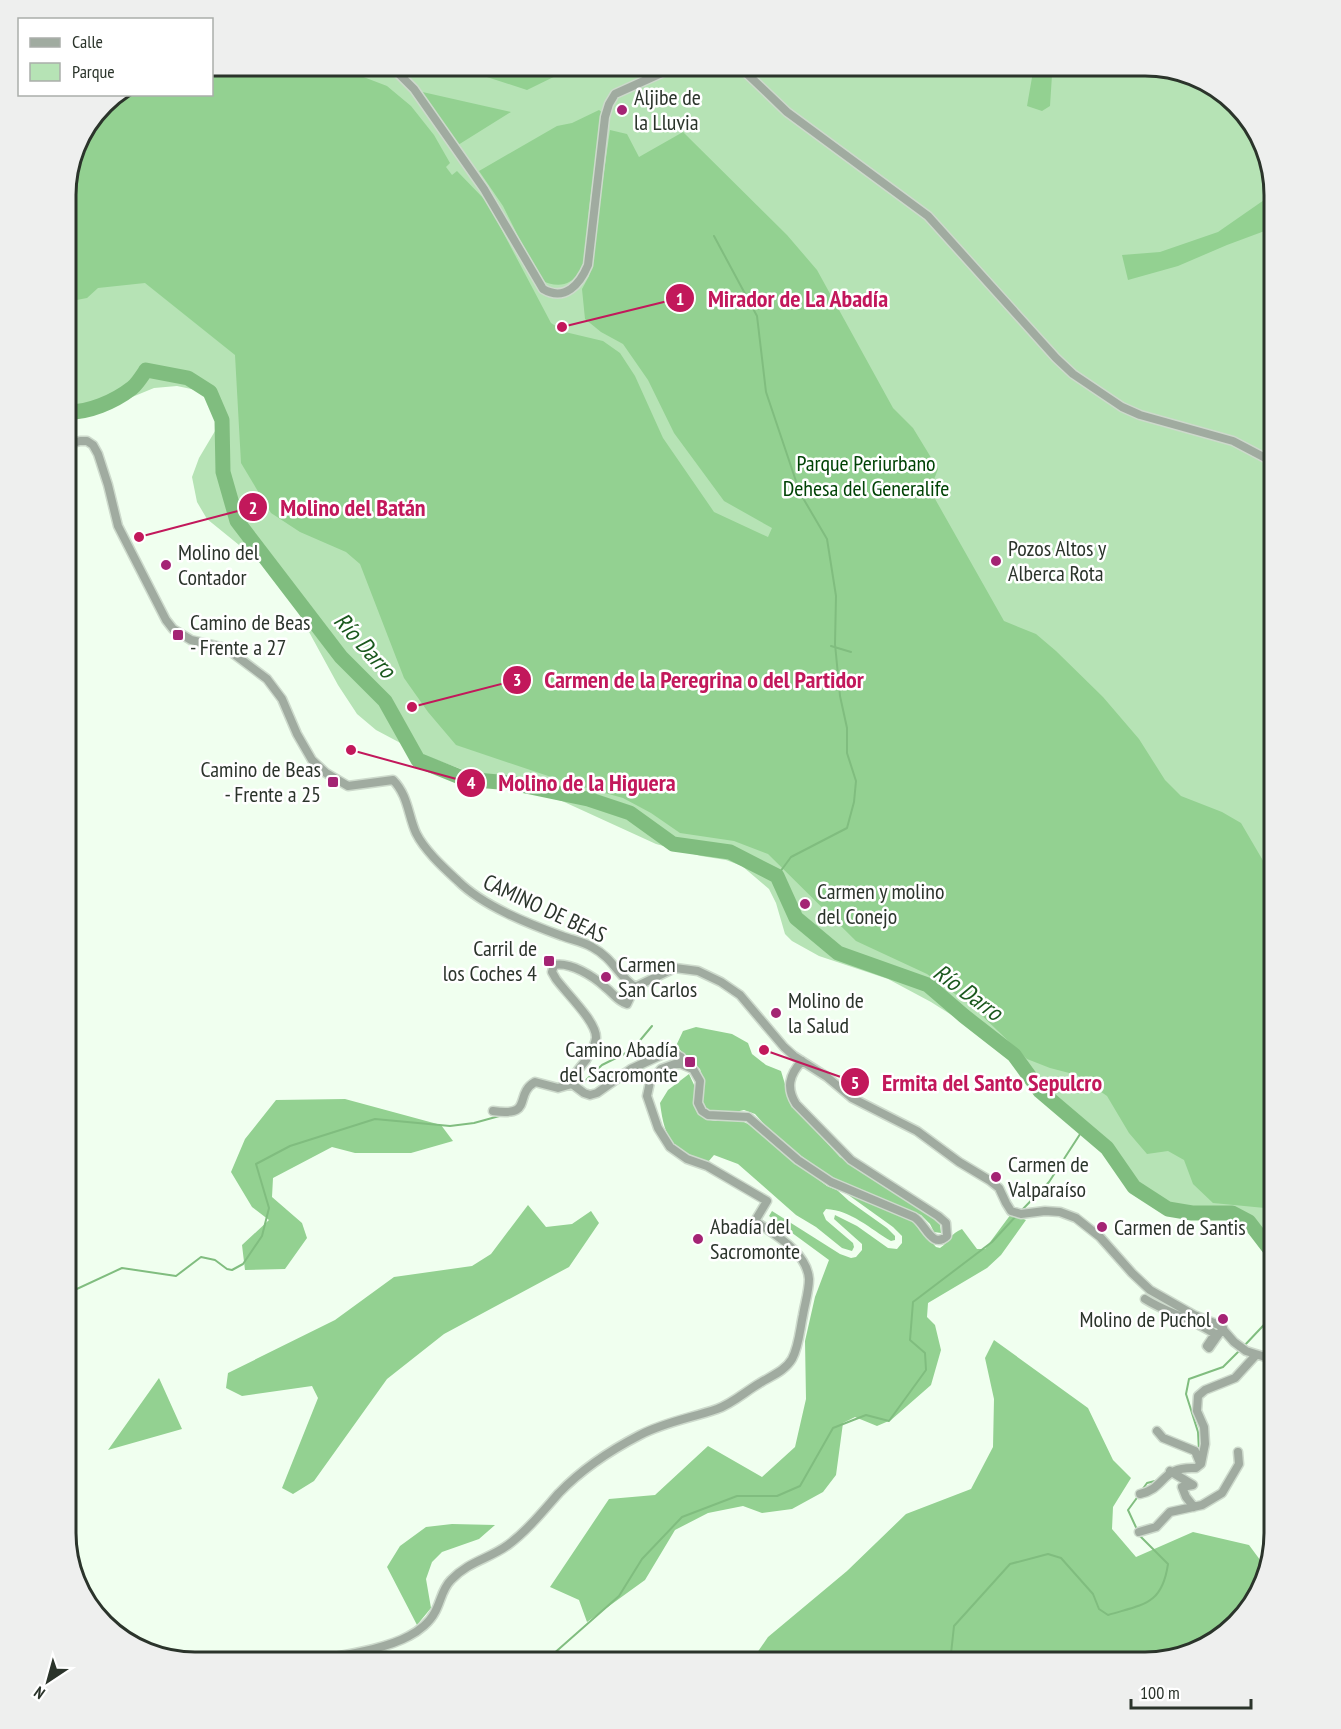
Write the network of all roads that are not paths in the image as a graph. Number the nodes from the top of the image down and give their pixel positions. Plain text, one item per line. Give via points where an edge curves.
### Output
1 (402, 76) edge
2 (654, 76) edge
3 (750, 77) edge
4 (77, 442) edge
5 (1264, 457) edge
6 (635, 987) junction
7 (802, 1061) junction
8 (686, 1065) junction
9 (573, 1084) junction
10 (493, 1111) dead end
11 (1145, 1299) dead end
12 (1223, 1328) junction
13 (1256, 1355) junction
14 (1264, 1357) edge
15 (1157, 1431) dead end
16 (1238, 1452) dead end
17 (1201, 1464) junction
18 (1170, 1471) junction
19 (1140, 1494) dead end
20 (1194, 1507) junction
21 (1139, 1532) dead end
22 (354, 1652) edge

1 - 2 street via 414,88 484,189 543,289 557,293 578,285 588,265 609,104 615,94
3 - 5 street via 787,112 928,216 1073,374 1140,416 1233,441
4 - 6 street, CAMINO DE BEAS via 87,441 98,454 118,526 173,629 191,640 226,648 267,680 282,699 304,749 320,768 348,786 393,780 399,785 423,844 467,890 487,904 589,945 606,955
6 - 7 street via 675,968 698,971 740,995 784,1047
6 - 9 street via 627,1004 622,1003 583,972 554,964 555,979 589,1020 596,1036
7 - 8 street via 790,1081 796,1104 851,1160 938,1216 948,1228 945,1238 932,1238 914,1216 831,1182 748,1118 712,1116 702,1111 698,1103 699,1078
7 - 12 street via 852,1098 922,1134 999,1188 1011,1210 1021,1214 1060,1212 1076,1218 1150,1290
8 - 9 street via 681,1057 670,1052 631,1070 597,1093 584,1093
8 - 22 street via 667,1065 650,1082 647,1096 665,1141 681,1155 767,1202 755,1221 800,1258 809,1287 791,1361 719,1409 663,1424 590,1466 509,1545 477,1560 449,1582 435,1614 422,1629 407,1638
9 - 10 street via 558,1088 535,1082 528,1087 519,1108 505,1113
11 - 12 street via 1215,1334 1209,1348
12 - 13 street via 1234,1342
13 - 14 street
13 - 17 street via 1235,1378 1198,1396 1197,1411 1204,1427 1205,1444
15 - 17 street via 1163,1438 1195,1451
16 - 20 street via 1239,1464 1222,1493
17 - 18 street
18 - 19 street via 1152,1491
18 - 20 street via 1193,1485 1182,1487
20 - 21 street via 1170,1512 1156,1527

